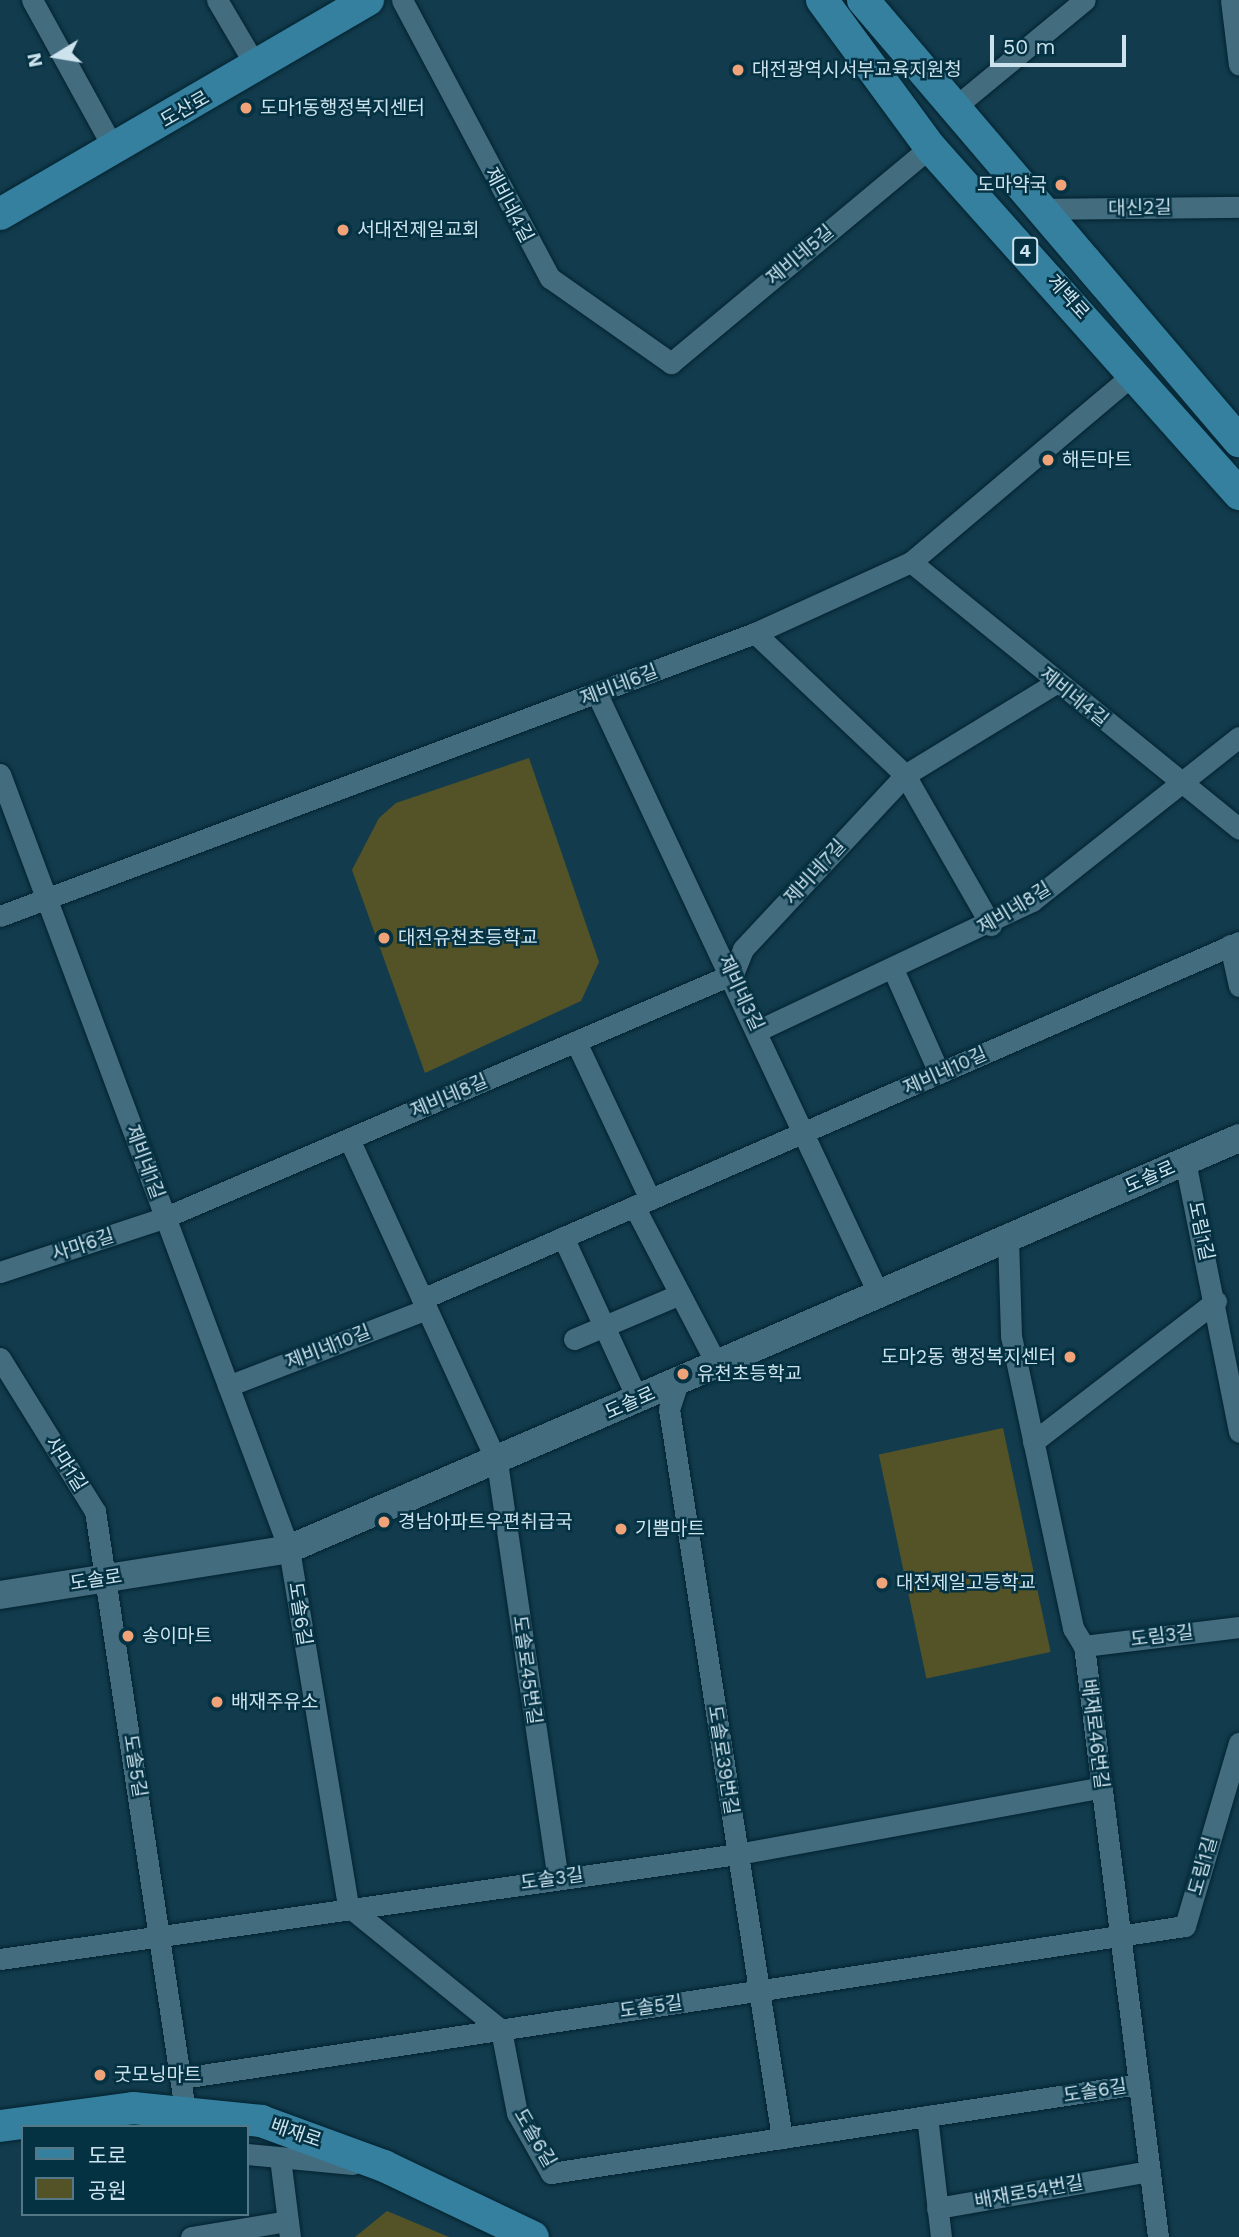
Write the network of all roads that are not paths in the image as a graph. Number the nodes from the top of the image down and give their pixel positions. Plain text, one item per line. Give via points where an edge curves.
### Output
1 (32, 0) edge
2 (218, 0) edge
3 (368, 0) edge
4 (402, 0) edge
5 (822, 0) edge
6 (863, 0) edge
7 (1085, 0) edge
8 (1231, 0) edge
9 (1239, 65) edge
10 (257, 68) junction
11 (955, 107) junction
12 (930, 147) junction
13 (114, 149) junction
14 (1239, 207) edge
15 (1040, 209) junction
16 (0, 214) edge
17 (671, 363) joint
18 (1136, 372) junction
19 (1239, 442) edge
20 (1239, 494) edge
21 (911, 562) junction
22 (755, 633) junction
23 (1056, 683) junction
24 (597, 694) junction
25 (1239, 737) edge
26 (0, 774) edge
27 (905, 775) junction
28 (1184, 786) junction
29 (1239, 829) edge
30 (47, 899) junction
31 (0, 916) edge
32 (991, 925) junction
33 (1235, 943) edge
34 (893, 969) junction
35 (733, 974) junction
36 (1239, 986) edge
37 (759, 1030) junction
38 (576, 1042) junction
39 (939, 1073) junction
40 (805, 1131) junction
41 (1239, 1138) edge
42 (349, 1139) junction
43 (1185, 1161) junction
44 (642, 1203) junction
45 (166, 1217) junction
46 (563, 1237) junction
47 (1008, 1238) junction
48 (0, 1272) edge
49 (680, 1294) junction
50 (879, 1295) junction
51 (1216, 1301) junction
52 (425, 1304) junction
53 (603, 1326) junction
54 (574, 1339) dead end
55 (0, 1358) edge
56 (717, 1365) junction
57 (678, 1382) junction
58 (228, 1386) junction
59 (638, 1400) junction
60 (1239, 1432) edge
61 (1033, 1442) junction
62 (497, 1462) junction
63 (289, 1549) junction
64 (106, 1578) junction
65 (0, 1595) edge
66 (1239, 1627) edge
67 (1084, 1646) junction
68 (1239, 1743) edge
69 (1102, 1787) junction
70 (737, 1854) junction
71 (558, 1878) junction
72 (348, 1906) junction
73 (162, 1933) junction
74 (1120, 1936) junction
75 (0, 1959) edge
76 (762, 1991) junction
77 (501, 2030) junction
78 (182, 2078) junction
79 (1139, 2084) junction
80 (184, 2110) junction
81 (927, 2116) junction
82 (139, 2118) edge
83 (0, 2126) edge
84 (782, 2138) junction
85 (248, 2154) edge
86 (280, 2158) junction
87 (384, 2166) junction
88 (1150, 2171) junction
89 (937, 2208) junction
90 (289, 2229) edge
91 (191, 2237) edge
92 (533, 2237) edge
93 (941, 2237) edge
94 (1158, 2237) edge

1 - 13 street
2 - 10 street
3 - 10 main road, 도산로
4 - 17 street, 제비네4길 via 550,278
5 - 12 main road, 계백로 / 4
6 - 11 main road, 계백로 / 4
7 - 11 street
8 - 9 street
10 - 13 main road, 도산로
11 - 15 main road, 계백로 / 4
12 - 17 street, 제비네5길
12 - 18 main road, 계백로 / 4
13 - 16 main road, 도산로
14 - 15 street, 대신2길
15 - 19 main road, 계백로 / 4
18 - 20 main road, 계백로 / 4
18 - 21 street, 제비네6길
21 - 22 street, 제비네6길
21 - 23 street, 제비네4길
22 - 24 street, 제비네6길
22 - 27 street
23 - 27 street, 제비네7길
23 - 28 street, 제비네4길
24 - 30 street, 제비네6길
24 - 35 street, 제비네3길
25 - 28 street, 제비네8길
26 - 30 street, 제비네1길
27 - 32 street
27 - 35 street, 제비네7길 via 743,949
28 - 29 street, 제비네4길
28 - 32 street, 제비네8길
30 - 31 street, 제비네6길
30 - 45 street, 제비네1길
32 - 34 street, 제비네8길
33 - 36 street
33 - 39 street, 제비네10길
34 - 37 street, 제비네8길
34 - 39 street
35 - 37 street, 제비네3길
35 - 38 street, 제비네8길
37 - 40 street, 제비네3길
38 - 42 street, 제비네8길
38 - 44 street
39 - 40 street, 제비네10길
40 - 44 street, 제비네10길
40 - 50 street, 제비네3길
41 - 43 street, 도솔로
42 - 45 street, 제비네8길
42 - 52 street
43 - 47 street, 도솔로
43 - 51 street, 도림1길
44 - 46 street, 제비네10길
44 - 49 street
45 - 48 street, 사마6길
45 - 58 street, 제비네1길
46 - 52 street, 제비네10길
46 - 53 street
47 - 50 street, 도솔로
47 - 61 street, 배재로46번길 via 1011,1336
49 - 53 street
49 - 56 street
50 - 56 street, 도솔로
51 - 60 street, 도림1길
51 - 61 street
52 - 58 street, 제비네10길
52 - 62 street
53 - 54 street
53 - 59 street
55 - 64 street, 사마1길 via 95,1511
56 - 57 street, 도솔로
57 - 59 street, 도솔로
57 - 70 street, 도솔로39번길 via 669,1409
58 - 63 street, 제비네1길
59 - 62 street, 도솔로
61 - 67 street, 배재로46번길 via 1073,1628
62 - 63 street, 도솔로
62 - 71 street, 도솔로45번길
63 - 64 street, 도솔로
63 - 72 street, 도솔6길
64 - 65 street, 도솔로
64 - 73 street, 도솔5길
66 - 67 street, 도림3길
67 - 69 street, 배재로46번길
68 - 74 street, 도림1길 via 1185,1926
69 - 70 street, 도솔3길
69 - 74 street, 배재로46번길
70 - 71 street, 도솔3길
70 - 76 street, 도솔로39번길
71 - 72 street, 도솔3길
72 - 73 street, 도솔3길
72 - 77 street
73 - 75 street, 도솔3길
73 - 78 street, 도솔5길
74 - 76 street, 도솔5길
74 - 79 street, 배재로46번길
76 - 77 street, 도솔5길
76 - 84 street, 도솔로39번길
77 - 78 street, 도솔5길
77 - 84 street, 도솔6길 via 517,2113 551,2173
78 - 80 street, 도솔5길
79 - 81 street, 도솔6길
79 - 88 street, 배재로46번길
80 - 82 main road, 배재로
80 - 87 main road, 배재로 via 261,2121
81 - 84 street, 도솔6길
81 - 89 street
82 - 83 main road, 배재로
85 - 86 street
86 - 87 street
86 - 90 street, 배재로
87 - 92 main road, 배재로
88 - 89 street, 배재로54번길
88 - 94 street, 배재로46번길
89 - 93 street
90 - 91 street, 배재로

